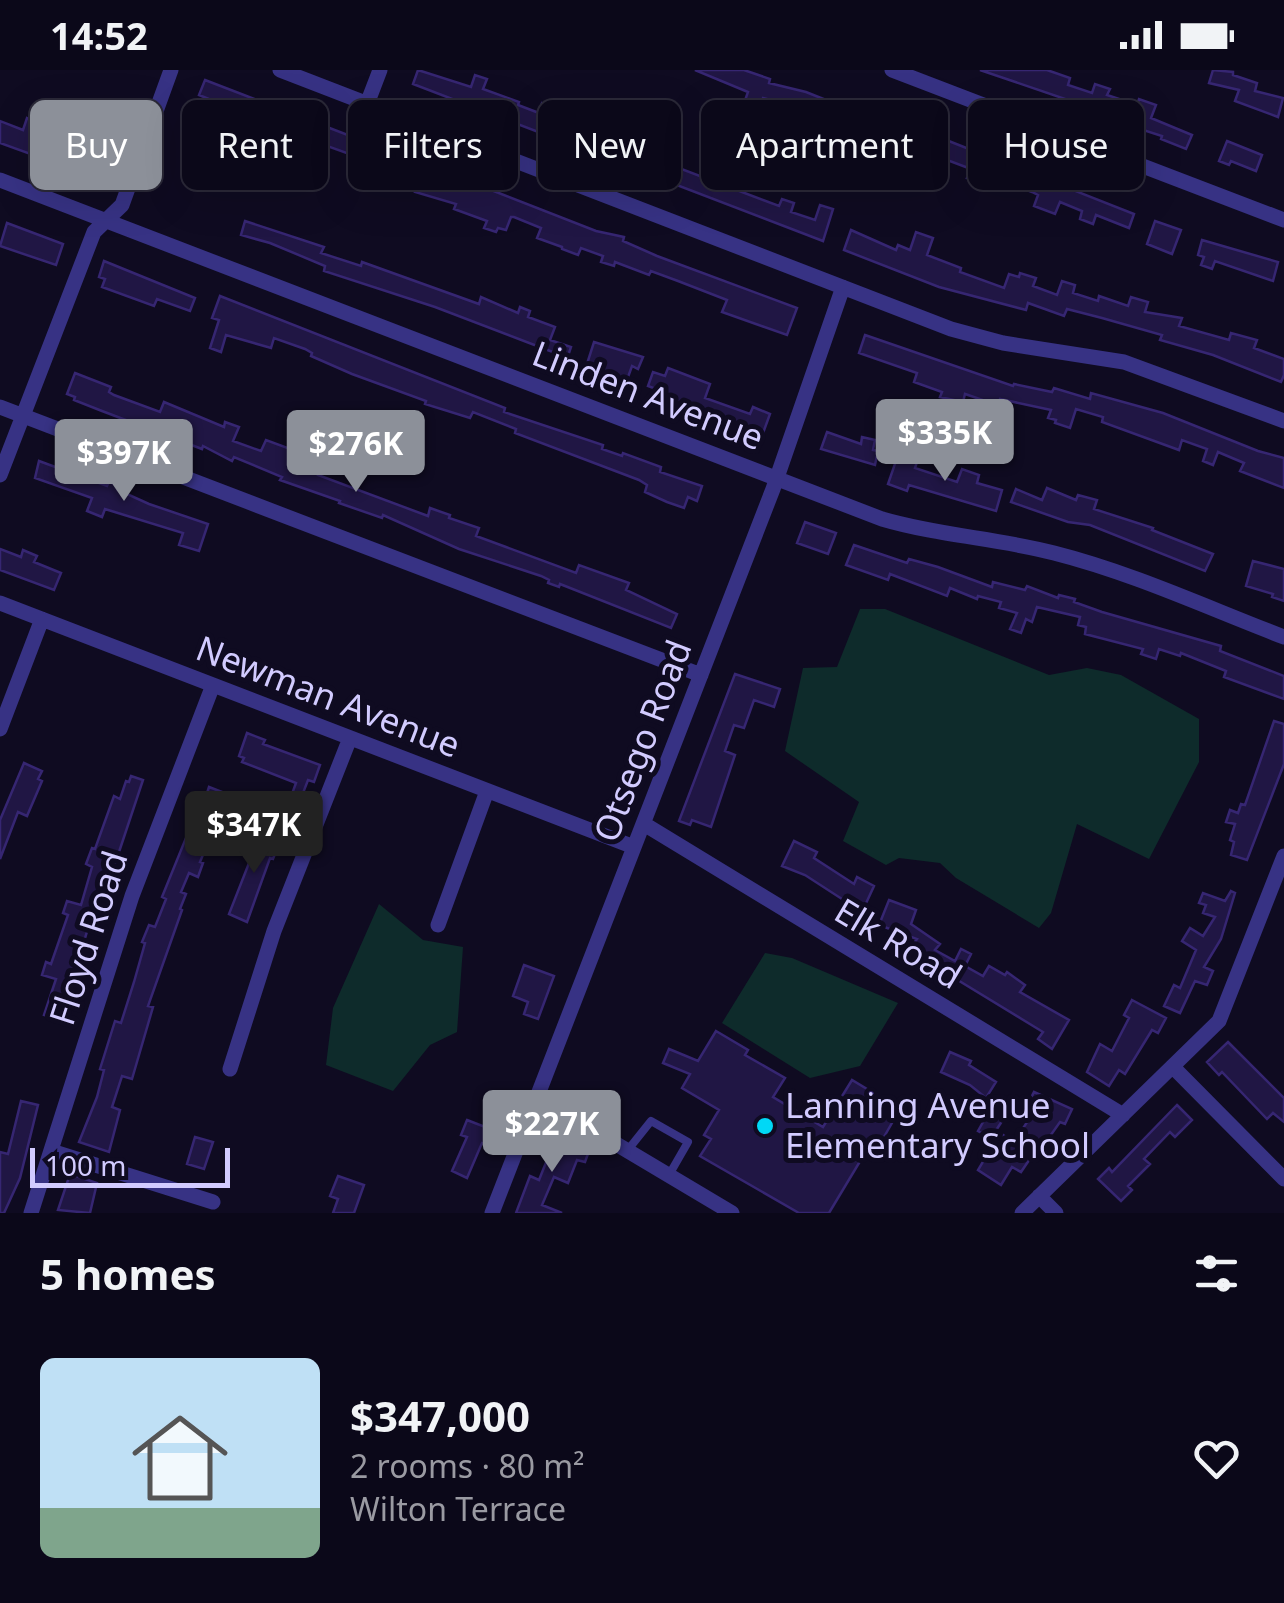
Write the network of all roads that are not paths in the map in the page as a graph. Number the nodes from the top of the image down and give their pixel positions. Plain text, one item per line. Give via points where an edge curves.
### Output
1 (172, 70) edge
2 (280, 70) edge
3 (380, 70) edge
4 (892, 70) edge
5 (924, 76) edge
6 (358, 100) edge
7 (369, 100) edge
8 (518, 162) edge
9 (0, 180) edge
10 (108, 219) junction
11 (1284, 220) edge
12 (844, 288) junction
13 (0, 407) edge
14 (23, 416) junction
15 (1284, 421) edge
16 (0, 475) edge
17 (777, 478) junction
18 (0, 603) edge
19 (42, 619) junction
20 (1284, 637) edge
21 (700, 676) junction
22 (213, 685) junction
23 (0, 729) edge
24 (350, 738) junction
25 (487, 791) junction
26 (644, 824) junction
27 (634, 847) junction
28 (1284, 856) edge
29 (438, 925) dead end
30 (1173, 1068) junction
31 (230, 1069) dead end
32 (539, 1098) junction
33 (1122, 1116) junction
34 (51, 1151) junction
35 (627, 1151) junction
36 (669, 1176) junction
37 (1284, 1179) edge
38 (1039, 1196) junction
39 (213, 1202) dead end
40 (31, 1213) edge
41 (492, 1213) edge
42 (732, 1213) edge
43 (1022, 1213) edge
44 (1056, 1213) edge

1 - 10 street via 122,204
2 - 6 street
3 - 7 street
4 - 5 street
5 - 11 street
8 - 12 street
9 - 10 street, Linden Avenue
10 - 14 street via 94,232
10 - 17 street, Linden Avenue
12 - 15 street via 977,336 1146,368
12 - 17 street, Otsego Road
13 - 14 street
14 - 16 street
14 - 21 street
17 - 20 street, Linden Avenue via 908,526 1076,559
17 - 21 street, Otsego Road
18 - 19 street, Newman Avenue
19 - 22 street, Newman Avenue
19 - 23 street
21 - 26 street, Otsego Road
22 - 24 street, Newman Avenue
22 - 34 street, Floyd Road via 132,896
24 - 25 street, Newman Avenue
24 - 31 street via 274,931
25 - 27 street, Newman Avenue
25 - 29 street
26 - 27 street, Otsego Road
26 - 33 street, Elk Road
27 - 32 street, Otsego Road
28 - 30 street via 1225,1011
30 - 33 street
30 - 37 street
32 - 35 street
32 - 41 street, Otsego Road
33 - 38 street
34 - 39 street
34 - 40 street, Floyd Road
35 - 36 street
35 - 36 lane via 652,1120 688,1142
36 - 42 street
38 - 43 street
38 - 44 street

